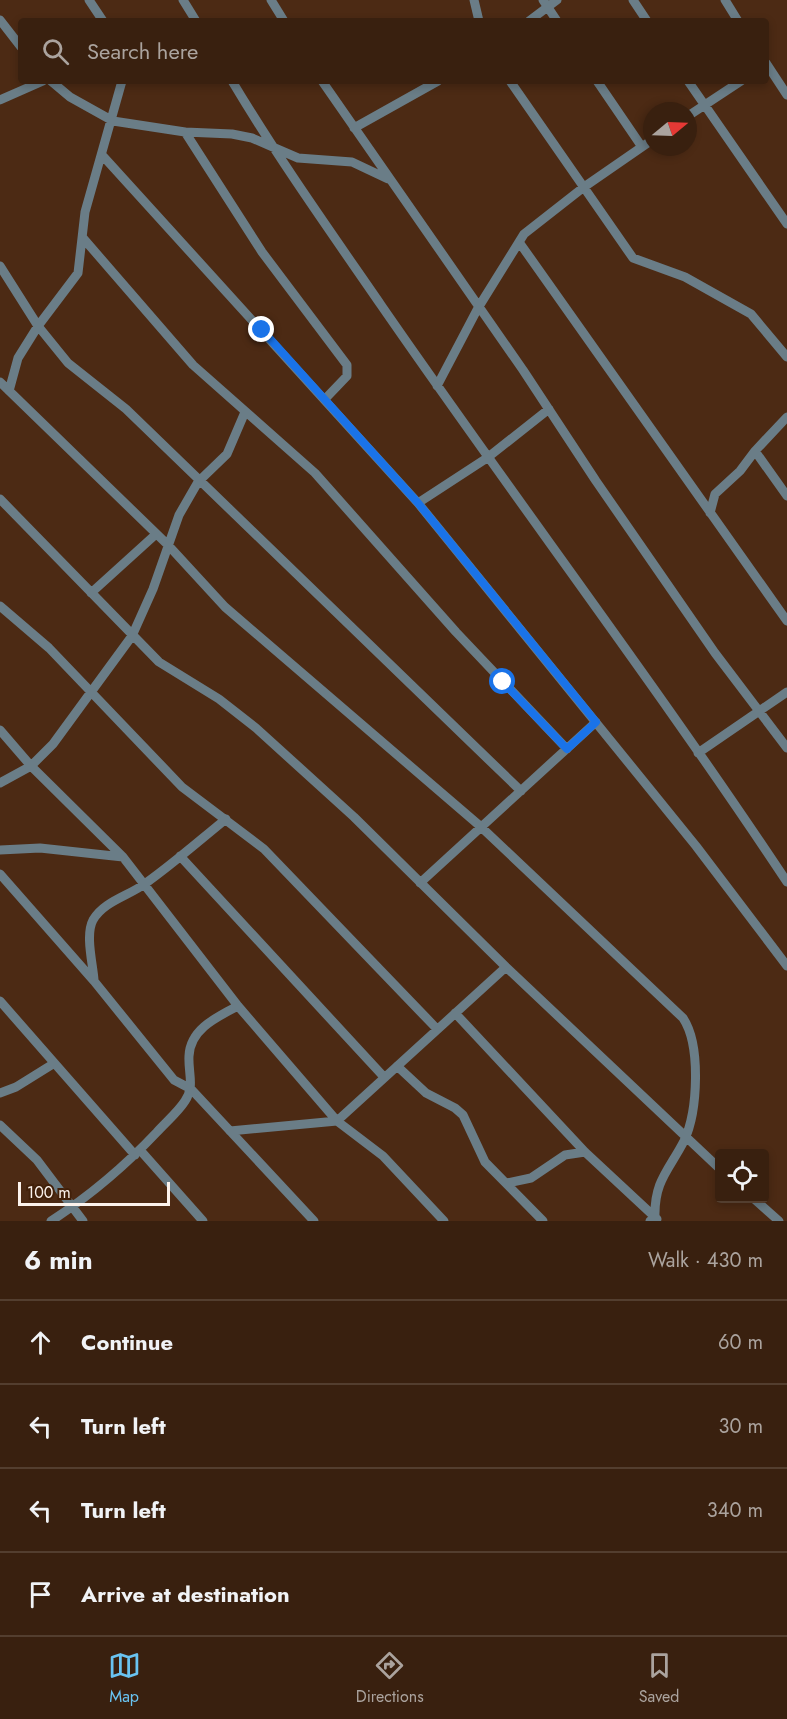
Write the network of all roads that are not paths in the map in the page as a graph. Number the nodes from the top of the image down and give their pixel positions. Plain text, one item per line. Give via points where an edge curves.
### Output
1 (89, 0) edge
2 (183, 0) edge
3 (474, 0) edge
4 (557, 0) edge
5 (633, 0) edge
6 (724, 0) edge
7 (274, 1) edge
8 (545, 4) edge
9 (100, 18) edge
10 (194, 18) edge
11 (282, 18) edge
12 (478, 18) edge
13 (533, 18) edge
14 (554, 18) edge
15 (645, 18) edge
16 (736, 18) edge
17 (0, 20) edge
18 (18, 43) edge
19 (769, 68) edge
20 (36, 84) edge
21 (55, 84) edge
22 (121, 84) edge
23 (234, 84) edge
24 (324, 84) edge
25 (433, 84) edge
26 (512, 84) edge
27 (599, 84) edge
28 (690, 84) edge
29 (736, 84) edge
30 (787, 95) edge
31 (0, 100) edge
32 (704, 105) junction
33 (697, 110) edge
34 (113, 121) junction
35 (354, 128) junction
36 (185, 132) junction
37 (642, 147) joint
38 (273, 148) junction
39 (102, 155) junction
40 (390, 180) junction
41 (584, 187) junction
42 (787, 224) edge
43 (83, 238) junction
44 (519, 242) junction
45 (0, 266) edge
46 (478, 308) junction
47 (38, 326) junction
48 (787, 357) edge
49 (0, 382) edge
50 (437, 386) junction
51 (9, 391) junction
52 (325, 399) junction
53 (549, 409) junction
54 (245, 412) junction
55 (787, 417) edge
56 (755, 451) junction
57 (487, 458) junction
58 (198, 482) junction
59 (787, 496) edge
60 (0, 499) edge
61 (418, 503) junction
62 (710, 513) junction
63 (155, 535) junction
64 (168, 545) junction
65 (91, 593) junction
66 (0, 606) edge
67 (787, 621) edge
68 (132, 636) junction
69 (787, 692) edge
70 (92, 693) junction
71 (759, 712) junction
72 (596, 722) junction
73 (0, 730) edge
74 (787, 748) edge
75 (567, 749) junction
76 (698, 753) junction
77 (31, 766) junction
78 (0, 783) edge
79 (521, 791) junction
80 (226, 819) junction
81 (480, 826) junction
82 (0, 850) edge
83 (180, 856) junction
84 (123, 857) junction
85 (0, 874) edge
86 (787, 882) edge
87 (420, 883) junction
88 (145, 884) junction
89 (787, 966) edge
90 (506, 967) junction
91 (94, 981) junction
92 (0, 1001) edge
93 (238, 1006) junction
94 (455, 1013) junction
95 (437, 1029) junction
96 (53, 1064) junction
97 (397, 1066) junction
98 (384, 1077) junction
99 (191, 1089) junction
100 (0, 1093) edge
101 (337, 1121) junction
102 (0, 1125) edge
103 (230, 1131) junction
104 (685, 1139) junction
105 (585, 1152) junction
106 (137, 1153) junction
107 (715, 1165) edge
108 (507, 1183) junction
109 (759, 1203) edge
110 (71, 1208) junction
111 (654, 1220) edge
112 (51, 1221) edge
113 (83, 1221) edge
114 (203, 1221) edge
115 (314, 1221) edge
116 (444, 1221) edge
117 (543, 1221) edge
118 (779, 1221) edge

1 - 9 street
2 - 10 street
3 - 12 street
4 - 8 street
5 - 15 street
6 - 16 street
7 - 11 street
8 - 13 street
8 - 14 street
17 - 18 street
19 - 30 street
20 - 31 street
21 - 34 street
22 - 34 street
23 - 38 street
24 - 35 street
25 - 35 street
26 - 41 street
27 - 37 street
28 - 32 street
29 - 32 street
32 - 33 street
32 - 42 street
34 - 36 street
34 - 39 street
35 - 40 street
36 - 38 street via 232,134
36 - 52 street via 262,252 347,365 347,376
37 - 41 street
38 - 40 street via 298,158 352,162
38 - 50 street
39 - 43 street via 85,212
39 - 52 street
40 - 46 street
41 - 44 street via 530,227
41 - 48 street via 633,258 685,277 751,314
43 - 47 street via 82,260 73,282
43 - 54 street via 193,365
44 - 46 street
44 - 62 street
45 - 47 street
46 - 50 street
46 - 53 street
47 - 51 street via 18,358
47 - 58 street via 76,371 113,397
49 - 51 street
50 - 57 street
51 - 63 street
52 - 61 street
53 - 57 street
53 - 71 street via 701,634
54 - 58 street via 227,454
54 - 75 street via 315,473 456,632
55 - 56 street
56 - 59 street
56 - 62 street via 715,494
57 - 61 street
57 - 76 street
58 - 64 street
58 - 79 street
60 - 65 street
61 - 72 street
62 - 67 street
63 - 64 street
63 - 65 street
64 - 68 street
64 - 81 street via 225,607
65 - 68 street
66 - 70 street via 49,648
68 - 70 street
68 - 87 street via 159,662 242,716
69 - 71 street
70 - 77 street
70 - 80 street via 182,787
71 - 74 street
71 - 76 street
72 - 75 street
72 - 89 street
73 - 77 street
75 - 79 street
76 - 86 street
77 - 78 street
77 - 84 street
79 - 81 street
80 - 83 street
80 - 95 street via 264,849
81 - 87 street
81 - 104 street via 687,1025 692,1035 696,1083
82 - 84 street via 40,848
83 - 88 street
83 - 98 street
84 - 88 street
85 - 91 street
87 - 90 street
88 - 91 street via 109,904 92,922
88 - 93 street
90 - 94 street
90 - 104 street
91 - 99 street via 174,1080
92 - 96 street
93 - 99 street via 202,1027 197,1035 189,1055
93 - 101 street
94 - 95 street
94 - 105 street
95 - 97 street
96 - 100 street
96 - 106 street
97 - 98 street
97 - 108 street via 426,1094 463,1115 485,1162
98 - 101 street
99 - 103 street
99 - 106 street via 184,1103
101 - 103 street
101 - 116 street via 383,1156
102 - 110 street via 37,1160
103 - 115 street
104 - 107 street
104 - 111 street via 661,1177 654,1200
105 - 108 street via 565,1155 531,1178
105 - 111 street
106 - 110 street
106 - 114 street
108 - 117 street
109 - 118 street
110 - 112 street
110 - 113 street

